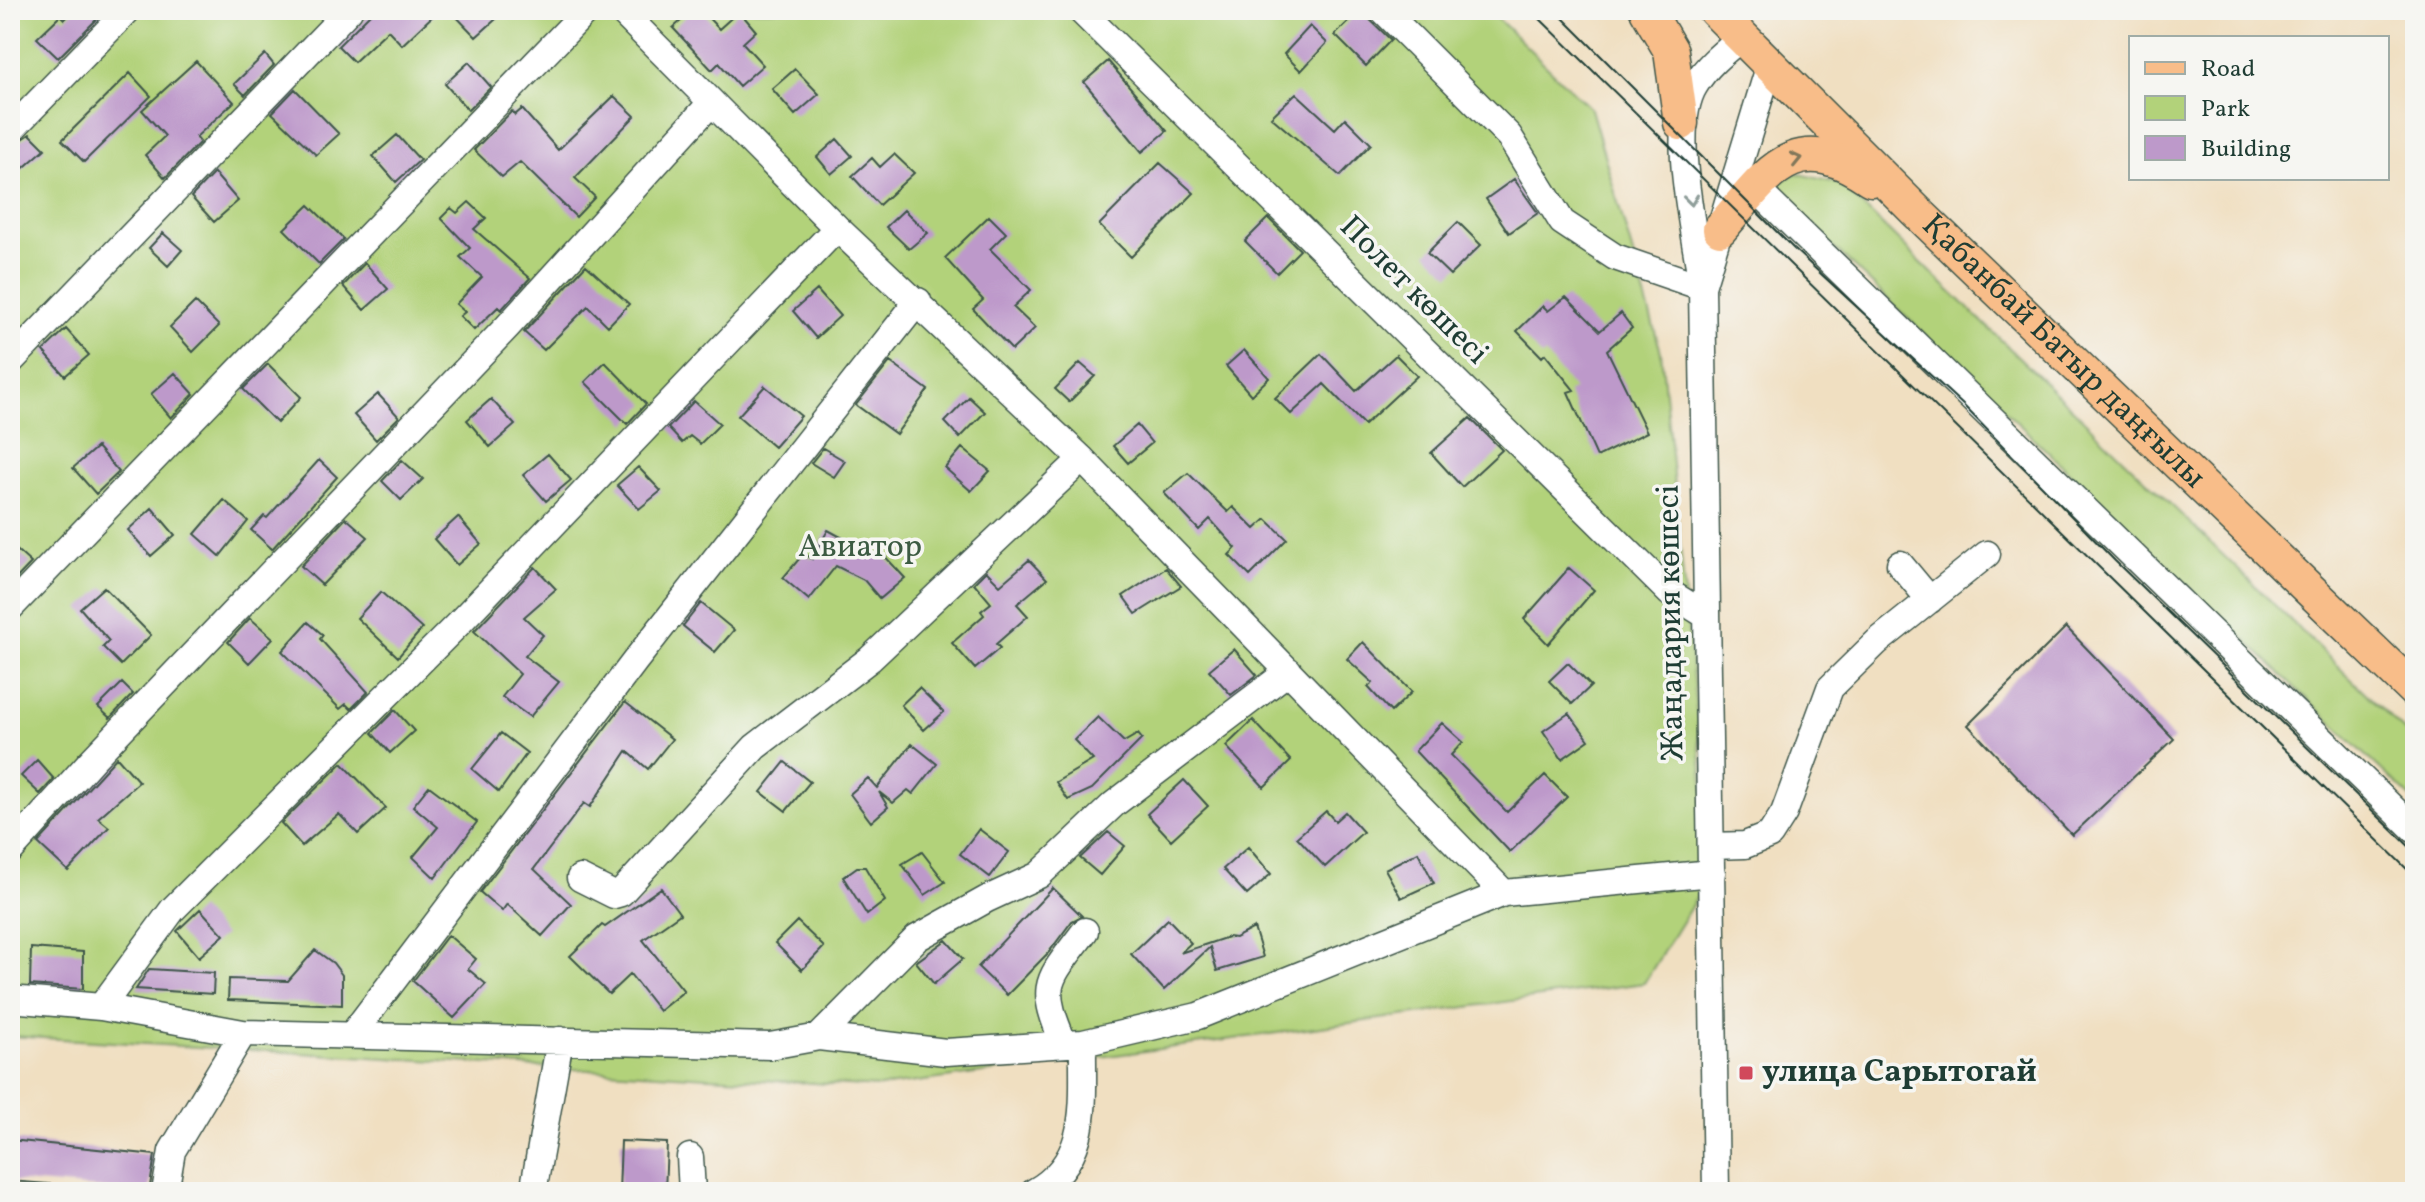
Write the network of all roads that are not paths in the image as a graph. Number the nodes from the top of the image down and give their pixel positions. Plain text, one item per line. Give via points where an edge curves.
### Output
1 (128, 10) edge
2 (349, 10) edge
3 (587, 10) edge
4 (620, 10) edge
5 (1080, 10) edge
6 (1383, 10) edge
7 (1647, 10) edge
8 (1715, 10) edge
9 (1742, 37) junction
10 (1770, 64) junction
11 (711, 103) junction
12 (1681, 123) junction
13 (10, 131) edge
14 (1755, 188) junction
15 (1916, 211) junction
16 (837, 228) junction
17 (1720, 229) junction
18 (1702, 287) junction
19 (918, 301) junction
20 (10, 362) edge
21 (1082, 459) junction
22 (1987, 554) dead end
23 (1900, 564) dead end
24 (1930, 600) junction
25 (10, 608) edge
26 (1704, 614) junction
27 (1289, 671) junction
28 (2415, 691) edge
29 (2415, 830) edge
30 (1711, 846) junction
31 (10, 851) edge
32 (1712, 873) junction
33 (580, 878) dead end
34 (1504, 893) junction
35 (1085, 931) dead end
36 (10, 999) edge
37 (101, 1007) junction
38 (243, 1033) junction
39 (352, 1035) junction
40 (819, 1037) junction
41 (560, 1040) junction
42 (1073, 1044) junction
43 (690, 1157) dead end
44 (165, 1192) edge
45 (533, 1192) edge
46 (692, 1192) edge
47 (1034, 1192) edge
48 (1716, 1192) edge

1 - 13 street
2 - 20 street
3 - 25 street
4 - 11 street
5 - 26 street, Полет көшесі via 1670,593
6 - 18 street via 1509,136 1562,222 1615,257
7 - 12 main road via 1671,51
8 - 9 main road, Қабанбай Батыр даңғылы
9 - 10 main road, Қабанбай Батыр даңғылы
9 - 12 street via 1713,60 1693,87
10 - 15 main road, Қабанбай Батыр даңғылы
10 - 17 street, Жаңадария көшесі
11 - 16 street
11 - 31 street via 507,327
12 -> 18 street
14 -> 15 main road via 1786,160 1816,156 1848,164
14 - 17 main road
14 - 29 street
15 - 28 main road, Қабанбай Батыр даңғылы
16 - 19 street
16 - 37 street via 457,625 173,909
17 - 18 street, Жаңадария көшесі
18 - 26 street, Жаңадария көшесі
19 - 21 street
19 - 39 street via 635,661
21 - 27 street
21 - 33 street via 870,659 755,747 621,893 614,895
22 - 24 street
23 - 24 street
24 - 30 street via 1830,688 1784,813 1770,835 1745,845
26 - 30 street, Жаңадария көшесі
27 - 34 street
27 - 40 street via 1114,804 1039,875 917,938
30 - 32 street, Жаңадария көшесі
32 - 34 street
32 - 48 street, Жаңадария көшесі
34 - 42 street via 1198,1016
35 - 42 street via 1051,977 1046,998
36 - 37 street
37 - 38 street
38 - 39 street
38 - 44 street via 172,1151
39 - 41 street
40 - 41 street via 770,1046
40 - 42 street via 946,1052
41 - 45 street
42 - 47 street via 1082,1132 1055,1180
43 - 46 street

